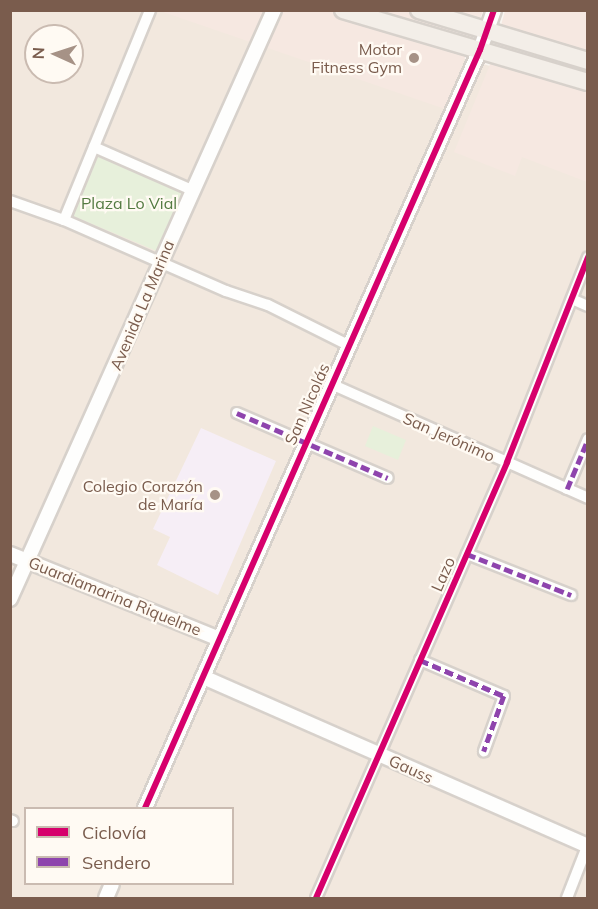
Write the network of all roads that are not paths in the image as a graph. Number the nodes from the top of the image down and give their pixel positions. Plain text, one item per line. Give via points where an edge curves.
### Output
1 (150, 10) edge
2 (274, 10) edge
3 (344, 10) edge
4 (419, 10) edge
5 (494, 10) edge
6 (488, 31) junction
7 (480, 50) junction
8 (588, 61) edge
9 (588, 82) edge
10 (94, 147) junction
11 (192, 190) junction
12 (10, 201) edge
13 (64, 220) junction
14 (588, 257) edge
15 (160, 261) junction
16 (572, 299) junction
17 (588, 306) edge
18 (348, 345) junction
19 (330, 384) junction
20 (237, 413) dead end
21 (588, 439) edge
22 (306, 440) junction
23 (507, 462) junction
24 (388, 478) dead end
25 (567, 489) junction
26 (588, 498) edge
27 (10, 554) edge
28 (467, 554) junction
29 (28, 560) junction
30 (571, 595) dead end
31 (10, 599) edge
32 (219, 639) junction
33 (420, 660) junction
34 (203, 677) junction
35 (484, 751) dead end
36 (379, 754) junction
37 (145, 807) edge
38 (587, 845) edge
39 (316, 898) edge
40 (567, 898) edge

1 - 10 street
2 - 11 street, Avenida La Marina
3 - 7 main road
4 - 6 main road
5 - 6 street, San Nicolás
6 - 7 street, San Nicolás
6 - 8 main road
7 - 9 main road
7 - 18 street, San Nicolás
10 - 11 street
10 - 13 street
11 - 15 street, Avenida La Marina
12 - 13 street
13 - 15 street
14 - 16 street, Lazo
15 - 18 street via 313,324
15 - 29 street, Avenida La Marina
16 - 17 street
16 - 23 street, Lazo
18 - 19 street, San Nicolás
19 - 22 street, San Nicolás
19 - 23 street, San Jerónimo
20 - 22 street
21 - 25 street
22 - 24 street
22 - 32 street, San Nicolás
23 - 25 street, San Jerónimo
23 - 28 street, Lazo
25 - 26 street, San Jerónimo
27 - 29 street, Guardiamarina Riquelme
28 - 30 street
28 - 33 street, Lazo
29 - 31 street, Avenida La Marina
29 - 32 street, Guardiamarina Riquelme
32 - 34 street, San Nicolás
33 - 35 street via 504,696
33 - 36 street, Lazo
34 - 36 street, Gauss
34 - 37 street, San Nicolás
36 - 38 street, Gauss
36 - 39 street, Lazo
38 - 40 street

